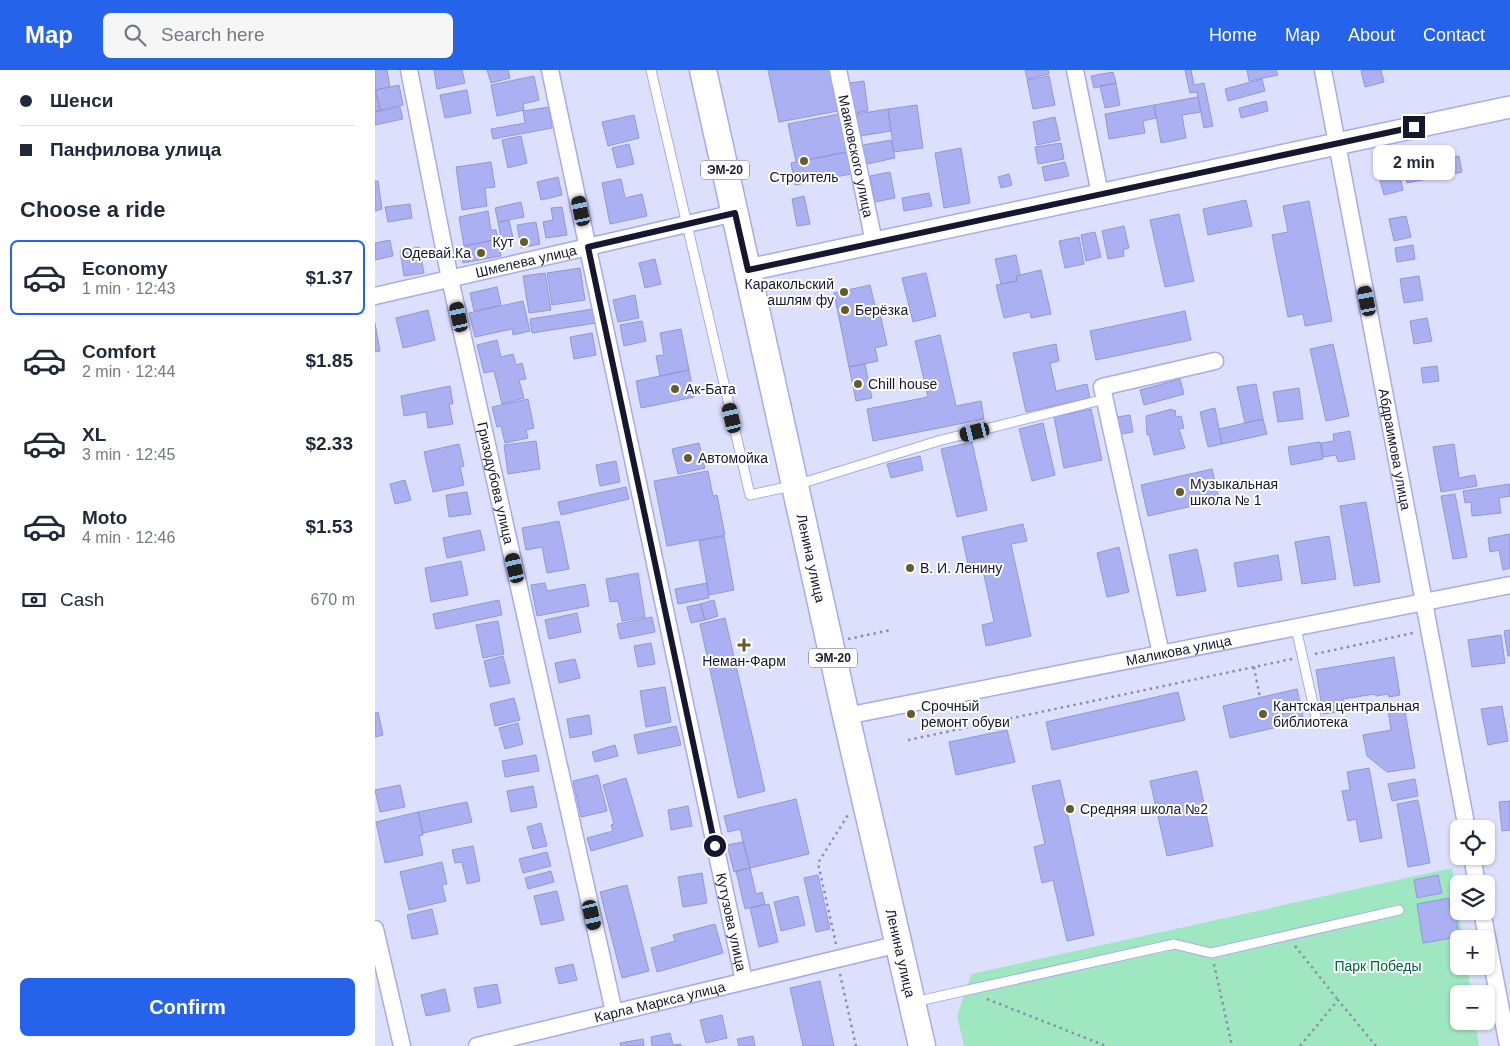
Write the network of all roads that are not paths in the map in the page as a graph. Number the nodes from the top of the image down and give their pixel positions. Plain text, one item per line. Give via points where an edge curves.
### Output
1 (409, 70) edge
2 (550, 70) edge
3 (651, 70) edge
4 (703, 70) edge
5 (838, 70) edge
6 (1075, 70) edge
7 (1323, 70) edge
8 (1510, 106) edge
9 (1337, 144) junction
10 (1100, 194) junction
11 (735, 213) junction
12 (687, 224) junction
13 (873, 242) junction
14 (588, 247) junction
15 (748, 270) junction
16 (450, 278) junction
17 (375, 296) edge
18 (1215, 361) dead end
19 (1105, 399) junction
20 (796, 485) junction
21 (1510, 585) edge
22 (1423, 603) junction
23 (1296, 628) junction
24 (1161, 654) junction
25 (846, 716) junction
26 (1316, 717) dead end
27 (1465, 820) edge
28 (1399, 910) dead end
29 (1484, 920) edge
30 (375, 929) edge
31 (899, 944) junction
32 (743, 981) junction
33 (912, 1002) junction
34 (614, 1012) junction
35 (402, 1046) edge
36 (477, 1046) edge
37 (922, 1046) edge
38 (1509, 1046) edge

1 - 16 street, Гризодубова улица
2 - 14 street, Кутузова улица
3 - 12 lane
4 - 11 main road, Ленина улица / ЭМ-20
5 - 13 street, Маяковского улица
6 - 10 street
7 - 9 street, Абдраимова улица
8 - 9 street
9 - 10 street
9 - 22 street, Абдраимова улица
10 - 13 street
11 - 12 street, Шмелева улица
11 - 15 main road, Ленина улица / ЭМ-20
12 - 14 street, Шмелева улица
12 - 20 lane via 750,495
13 - 15 street
14 - 16 street, Шмелева улица
14 - 32 street, Кутузова улица
15 - 20 main road, Ленина улица / ЭМ-20
16 - 17 street, Шмелева улица
16 - 34 street, Гризодубова улица
18 - 19 street via 1102,387
19 - 20 lane via 938,441
19 - 24 street
20 - 25 main road, Ленина улица / ЭМ-20
21 - 22 street, Маликова улица
22 - 23 street, Маликова улица
22 - 27 street, Абдраимова улица
23 - 24 street, Маликова улица
23 - 26 lane
24 - 25 street, Маликова улица
25 - 31 main road, Ленина улица / ЭМ-20
28 - 33 lane via 1211,953 1174,944
29 - 38 street
30 - 35 street
31 - 32 street, Карла Маркса улица
31 - 33 main road, Ленина улица / ЭМ-20
32 - 34 street, Карла Маркса улица
33 - 37 main road, Ленина улица / ЭМ-20
34 - 36 street, Карла Маркса улица

